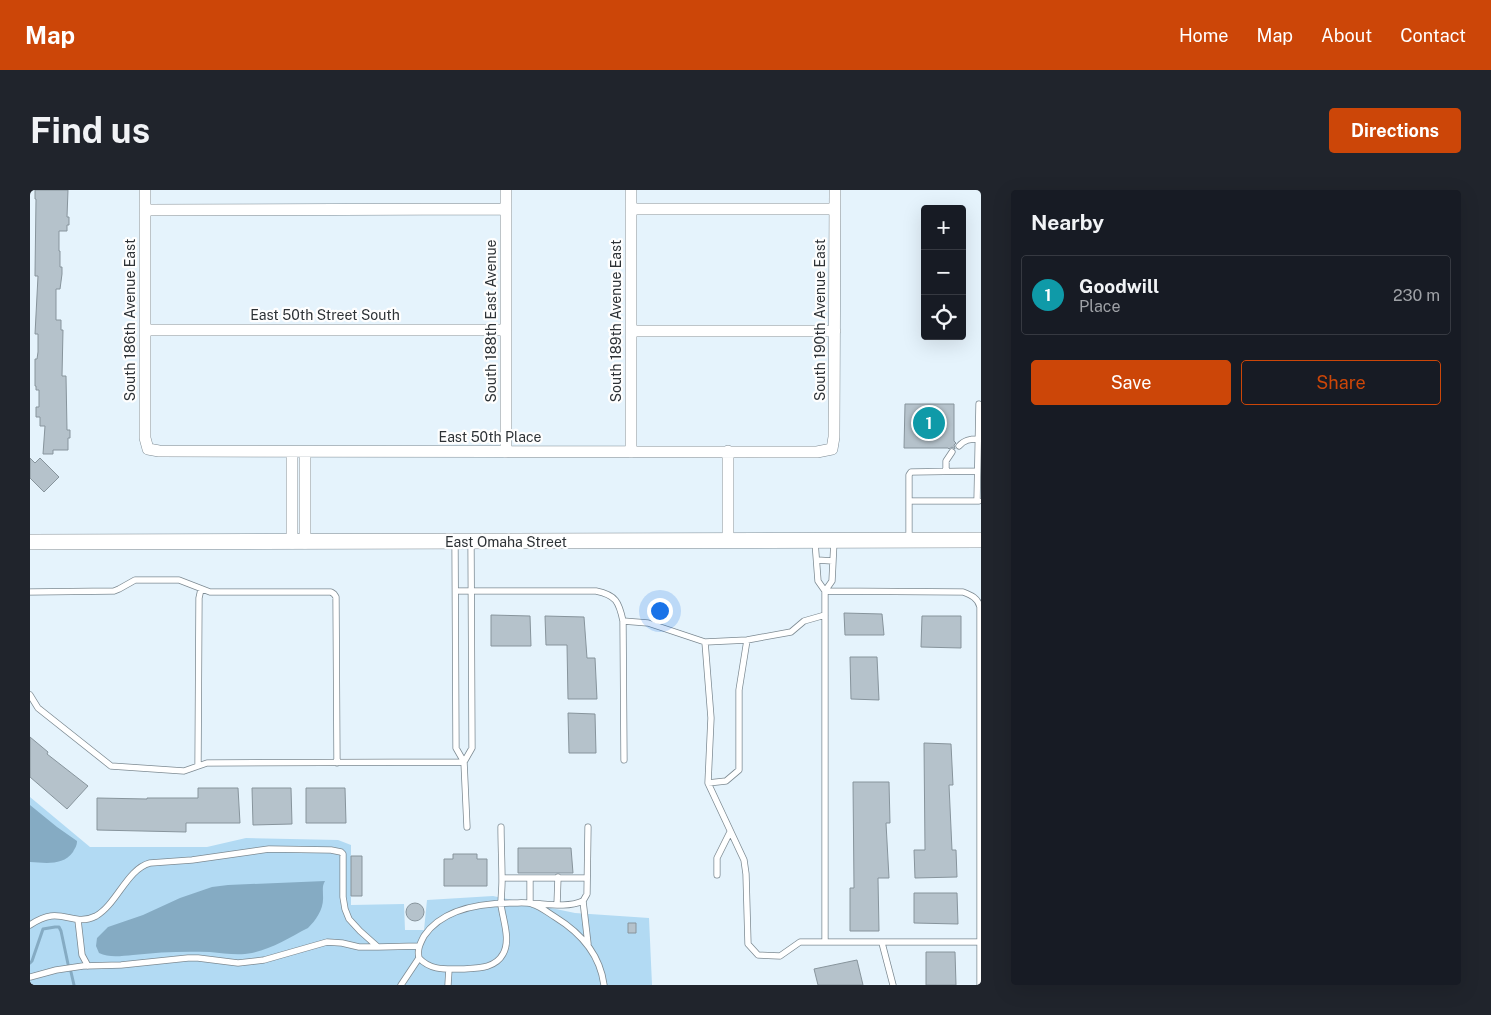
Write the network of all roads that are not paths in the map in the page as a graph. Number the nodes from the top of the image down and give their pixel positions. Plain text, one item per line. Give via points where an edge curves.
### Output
1 (144, 190) edge
2 (506, 190) edge
3 (632, 190) edge
4 (835, 190) edge
5 (506, 209) junction
6 (632, 209) junction
7 (835, 209) junction
8 (145, 210) junction
9 (145, 330) junction
10 (506, 330) junction
11 (632, 331) junction
12 (835, 331) junction
13 (979, 404) dead end
14 (978, 440) junction
15 (959, 446) dead end
16 (148, 449) joint
17 (832, 449) joint
18 (728, 451) junction
19 (292, 452) junction
20 (305, 452) junction
21 (506, 452) junction
22 (632, 452) junction
23 (952, 452) dead end
24 (977, 471) junction
25 (946, 472) junction
26 (909, 501) junction
27 (979, 501) edge
28 (815, 540) junction
29 (834, 540) junction
30 (981, 540) edge
31 (728, 541) junction
32 (909, 541) junction
33 (30, 542) edge
34 (298, 542) junction
35 (456, 542) junction
36 (472, 542) junction
37 (817, 560) junction
38 (833, 561) junction
39 (201, 589) junction
40 (456, 591) junction
41 (471, 591) junction
42 (825, 591) junction
43 (30, 592) edge
44 (825, 615) junction
45 (623, 621) junction
46 (747, 640) junction
47 (705, 642) junction
48 (30, 695) edge
49 (624, 760) dead end
50 (464, 762) junction
51 (336, 763) junction
52 (198, 766) junction
53 (708, 784) junction
54 (467, 827) dead end
55 (501, 827) dead end
56 (588, 827) dead end
57 (730, 832) junction
58 (717, 875) dead end
59 (558, 877) junction
60 (502, 878) junction
61 (530, 878) junction
62 (587, 878) junction
63 (584, 901) junction
64 (501, 903) junction
65 (530, 903) junction
66 (556, 905) junction
67 (78, 920) junction
68 (30, 925) edge
69 (825, 942) junction
70 (980, 942) edge
71 (882, 943) junction
72 (588, 944) junction
73 (419, 946) junction
74 (378, 947) junction
75 (419, 958) junction
76 (88, 966) junction
77 (449, 969) junction
78 (30, 976) edge
79 (401, 985) edge
80 (448, 985) edge
81 (604, 985) edge
82 (893, 985) edge
83 (980, 985) edge

1 - 8 street, South 186th Avenue East
2 - 5 street, South 188th East Avenue
3 - 6 street, South 189th Avenue East
4 - 7 street, South 190th Avenue East
5 - 8 street
5 - 10 street, South 188th East Avenue
6 - 7 street
6 - 11 street, South 189th Avenue East
7 - 12 street, South 190th Avenue East
8 - 9 street, South 186th Avenue East
9 - 10 street, East 50th Street South
9 - 16 street, South 186th Avenue East via 145,438
10 - 21 street, South 188th East Avenue
11 - 12 street
11 - 22 street, South 189th Avenue East
12 - 17 street, South 190th Avenue East
13 - 14 lane
14 - 15 lane via 962,442
14 - 24 lane
16 - 19 street, East 50th Place via 159,452
17 - 18 street, East 50th Place via 817,452
18 - 22 street, East 50th Place
18 - 31 street
19 - 20 street, East 50th Place
19 - 34 street
20 - 21 street, East 50th Place
20 - 34 street
21 - 22 street, East 50th Place
23 - 25 lane via 946,461
24 - 25 lane
24 - 27 lane
25 - 26 lane via 911,472
26 - 27 lane
26 - 32 lane
28 - 29 street, East Omaha Street
28 - 31 street, East Omaha Street
28 - 37 lane
29 - 32 street, East Omaha Street
29 - 38 lane
30 - 32 street, East Omaha Street
31 - 36 street, East Omaha Street
33 - 34 street, East Omaha Street
34 - 35 street, East Omaha Street
35 - 36 street, East Omaha Street
35 - 40 lane
36 - 41 lane
37 - 38 lane
37 - 42 lane via 818,581
38 - 42 lane via 832,581
39 - 43 lane via 179,580 135,580 114,591
39 - 51 lane via 210,592 334,594
39 - 52 lane via 198,598
40 - 41 lane
40 - 50 lane via 456,748
41 - 45 lane via 602,592 616,600
41 - 50 lane via 472,748
42 - 44 lane
42 - 70 lane via 963,592 972,595 979,603
44 - 46 lane via 804,620 791,632
44 - 69 lane
45 - 47 lane via 648,623
45 - 49 lane
46 - 47 lane
46 - 53 lane via 739,690 739,770 726,781
47 - 53 lane via 711,718
48 - 52 lane via 38,708 110,766 184,772
50 - 51 lane
50 - 54 lane
51 - 52 lane via 207,763
53 - 57 lane
55 - 60 lane
56 - 62 lane
57 - 58 lane via 717,858
57 - 69 lane via 744,860 748,944 758,955 780,956 800,942
59 - 61 lane
59 - 62 lane
59 - 66 lane
60 - 61 lane
60 - 64 lane
61 - 65 lane
62 - 63 lane
63 - 66 lane
63 - 72 lane
64 - 65 lane
64 - 73 lane via 452,913 432,925
64 - 77 lane via 506,937 503,955 488,967
65 - 66 lane
65 - 72 lane via 568,925
67 - 68 lane via 51,916
67 - 74 lane via 99,914 138,870 150,862 264,850 331,850 340,852 343,857 343,897 349,919
67 - 76 lane via 82,955
69 - 71 lane
70 - 71 lane
70 - 83 lane
71 - 82 lane
72 - 81 lane via 601,970
73 - 74 lane
73 - 75 lane
74 - 76 lane via 327,942 251,962 188,958
75 - 77 lane via 430,967
75 - 79 lane
76 - 78 lane
77 - 80 lane

